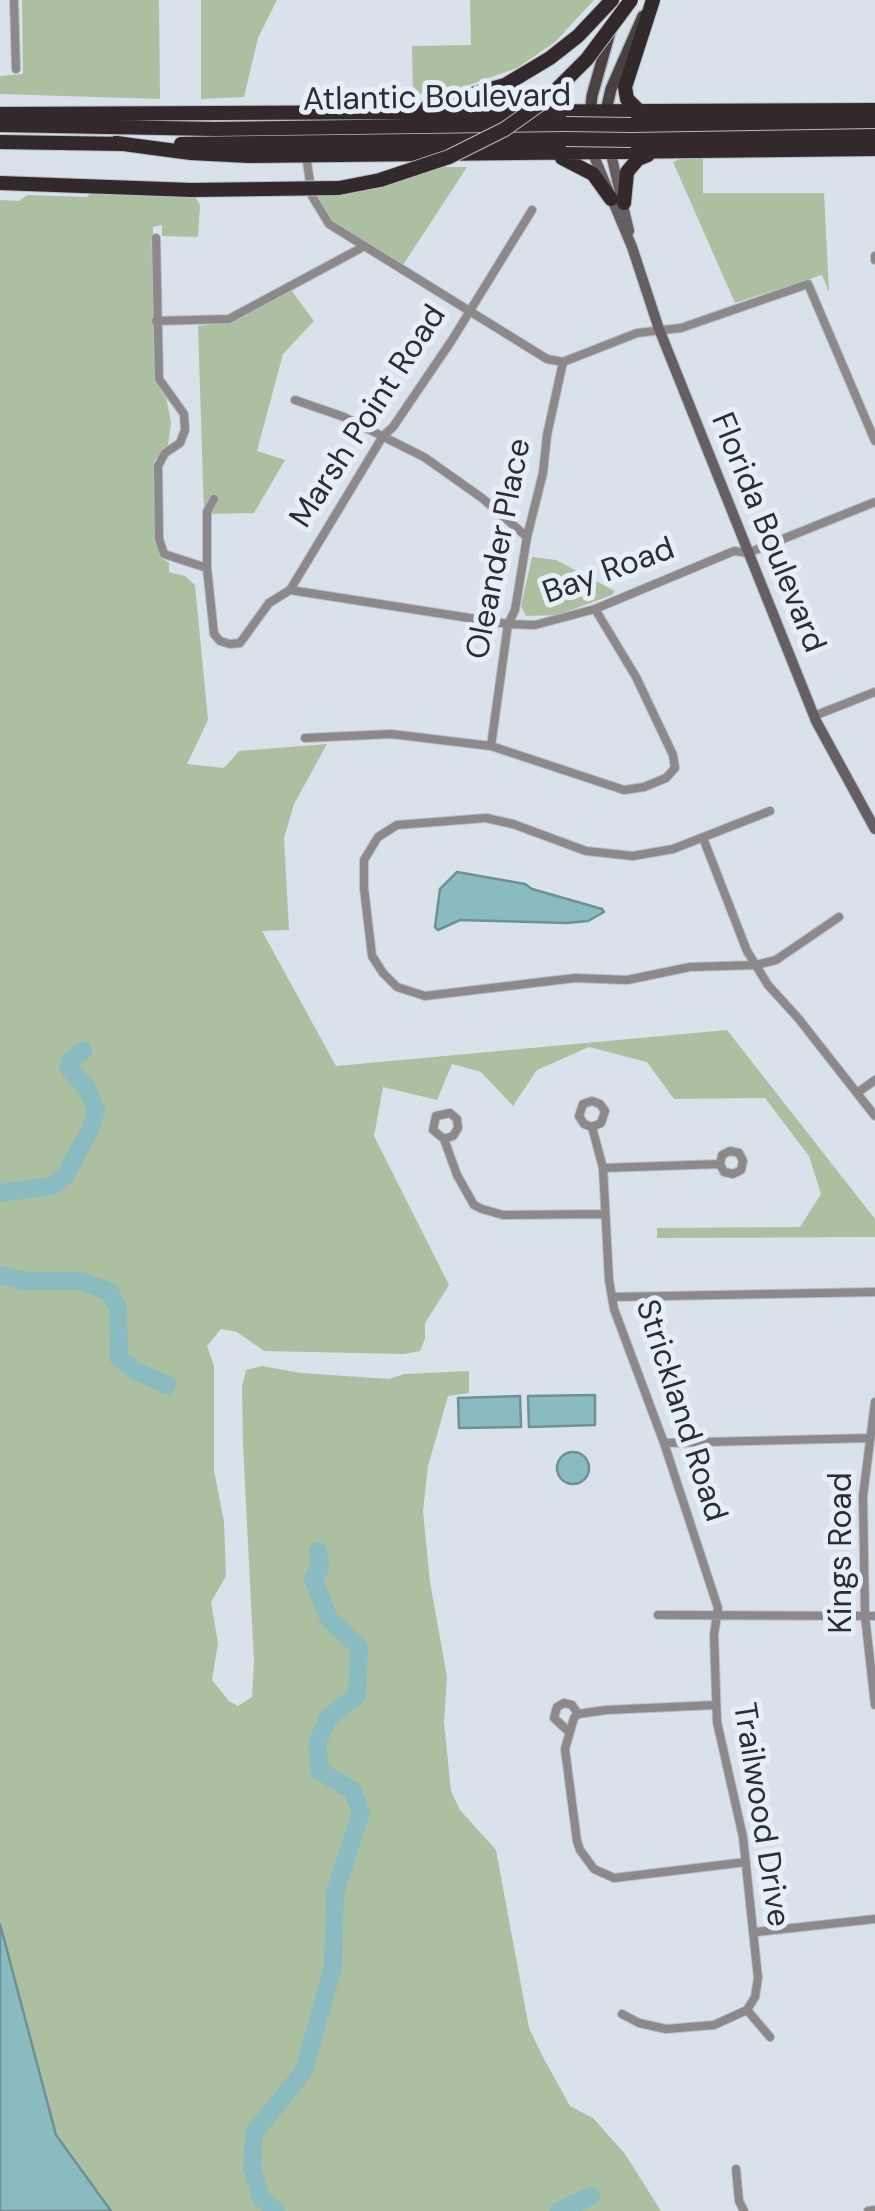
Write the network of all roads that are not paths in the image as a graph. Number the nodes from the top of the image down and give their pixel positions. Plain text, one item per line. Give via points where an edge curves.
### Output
1 (14, 0) edge
2 (612, 0) edge
3 (622, 0) edge
4 (631, 0) edge
5 (653, 0) edge
6 (16, 69) dead end
7 (638, 110) junction
8 (875, 110) edge
9 (366, 111) junction
10 (598, 111) junction
11 (0, 114) edge
12 (875, 121) edge
13 (0, 125) edge
14 (566, 131) junction
15 (631, 132) junction
16 (875, 136) edge
17 (0, 142) edge
18 (116, 144) junction
19 (875, 149) edge
20 (654, 153) junction
21 (531, 154) junction
22 (593, 154) junction
23 (610, 154) junction
24 (306, 155) junction
25 (0, 183) edge
26 (618, 201) junction
27 (532, 210) dead end
28 (156, 238) dead end
29 (363, 248) junction
30 (468, 312) junction
31 (156, 321) junction
32 (659, 329) junction
33 (564, 362) junction
34 (295, 400) dead end
35 (383, 436) junction
36 (875, 440) edge
37 (214, 499) dead end
38 (875, 502) edge
39 (527, 537) junction
40 (748, 553) junction
41 (207, 568) junction
42 (290, 590) junction
43 (595, 609) junction
44 (508, 624) junction
45 (875, 692) edge
46 (814, 716) junction
47 (305, 738) dead end
48 (491, 746) junction
49 (770, 810) dead end
50 (875, 829) edge
51 (703, 838) junction
52 (839, 917) dead end
53 (756, 965) junction
54 (875, 1080) edge
55 (857, 1092) junction
56 (875, 1116) edge
57 (592, 1127) dead end
58 (444, 1138) dead end
59 (720, 1164) dead end
60 (604, 1168) junction
61 (605, 1214) junction
62 (875, 1292) edge
63 (612, 1297) junction
64 (875, 1402) edge
65 (870, 1438) junction
66 (664, 1443) junction
67 (719, 1615) junction
68 (658, 1616) dead end
69 (870, 1616) edge
70 (875, 1704) edge
71 (715, 1705) junction
72 (578, 1714) junction
73 (568, 1732) junction
74 (746, 1862) junction
75 (875, 1920) edge
76 (756, 1932) junction
77 (747, 2010) junction
78 (622, 2014) dead end
79 (770, 2037) dead end
80 (736, 2169) dead end
81 (744, 2211) edge

1 - 6 street
2 - 9 highway via 578,36 504,85 427,107
3 - 10 main road via 600,64
4 - 25 highway, bridge via 547,99 449,158 380,180 338,188 191,190
5 - 7 highway via 625,87
5 - 10 main road
7 - 8 highway
7 - 10 highway
9 - 10 highway
9 - 11 highway
10 - 22 main road
10 - 23 main road
12 - 15 highway, Atlantic Boulevard
13 - 14 highway, Atlantic Boulevard
14 - 15 highway, Atlantic Boulevard, bridge
14 - 18 highway, Atlantic Boulevard
15 - 16 highway, Atlantic Boulevard
17 - 18 highway, Atlantic Boulevard
18 - 24 highway
19 - 20 highway
20 - 23 highway
20 - 26 highway via 626,172
21 - 22 highway
21 - 24 highway
21 - 26 highway via 582,166
22 - 23 highway
22 - 26 street, Florida Boulevard
23 - 26 street, Florida Boulevard
24 - 29 street via 317,208
26 - 32 street, Florida Boulevard
27 - 30 street, Marsh Point Road
28 - 31 street
29 - 30 street
29 - 31 street via 229,319
30 - 33 street
30 - 35 street, Marsh Point Road
31 - 41 street via 159,379 184,414 185,430 158,466 159,539 164,554
32 - 33 street
32 - 36 street via 681,328 808,284
32 - 40 street, Florida Boulevard
33 - 39 street, Oleander Place
34 - 35 street
35 - 39 street via 424,457
35 - 42 street, Marsh Point Road
37 - 41 street via 207,512
38 - 40 street, Bay Road
39 - 44 street, Oleander Place
40 - 43 street, Bay Road via 734,551
40 - 46 street, Florida Boulevard
41 - 42 street, Marsh Point Road via 220,641 240,643 269,604
42 - 44 street, Bay Road
43 - 44 street, Bay Road via 535,625
43 - 48 street via 636,677 675,768 644,788 624,790
44 - 48 street, Oleander Place
45 - 46 street
46 - 50 street, Florida Boulevard
47 - 48 street via 391,734
49 - 51 street
51 - 53 street
51 - 53 street via 618,856 486,818 404,823 383,832 364,860 372,956 397,986 426,996
52 - 53 street via 776,960
53 - 55 street
54 - 55 street
55 - 56 street
57 - 60 street
58 - 61 street via 457,1176 482,1210
59 - 60 street
60 - 61 street
61 - 63 street
62 - 63 street, Strickland Road
63 - 66 street, Strickland Road
64 - 65 street, Kings Road
65 - 66 street
65 - 69 street, Kings Road via 863,1496
66 - 67 street, Strickland Road
67 - 68 street
67 - 69 street
67 - 71 street, Trailwood Drive
69 - 70 street, Kings Road
71 - 72 street
71 - 74 street, Trailwood Drive
72 - 73 street
72 - 73 street via 572,1705 557,1707 554,1718
73 - 74 street via 577,1840 594,1870 624,1878
74 - 76 street, Trailwood Drive
75 - 76 street
76 - 77 street, Trailwood Drive via 758,1978
77 - 78 street via 693,2029 653,2026
77 - 79 street
80 - 81 street

